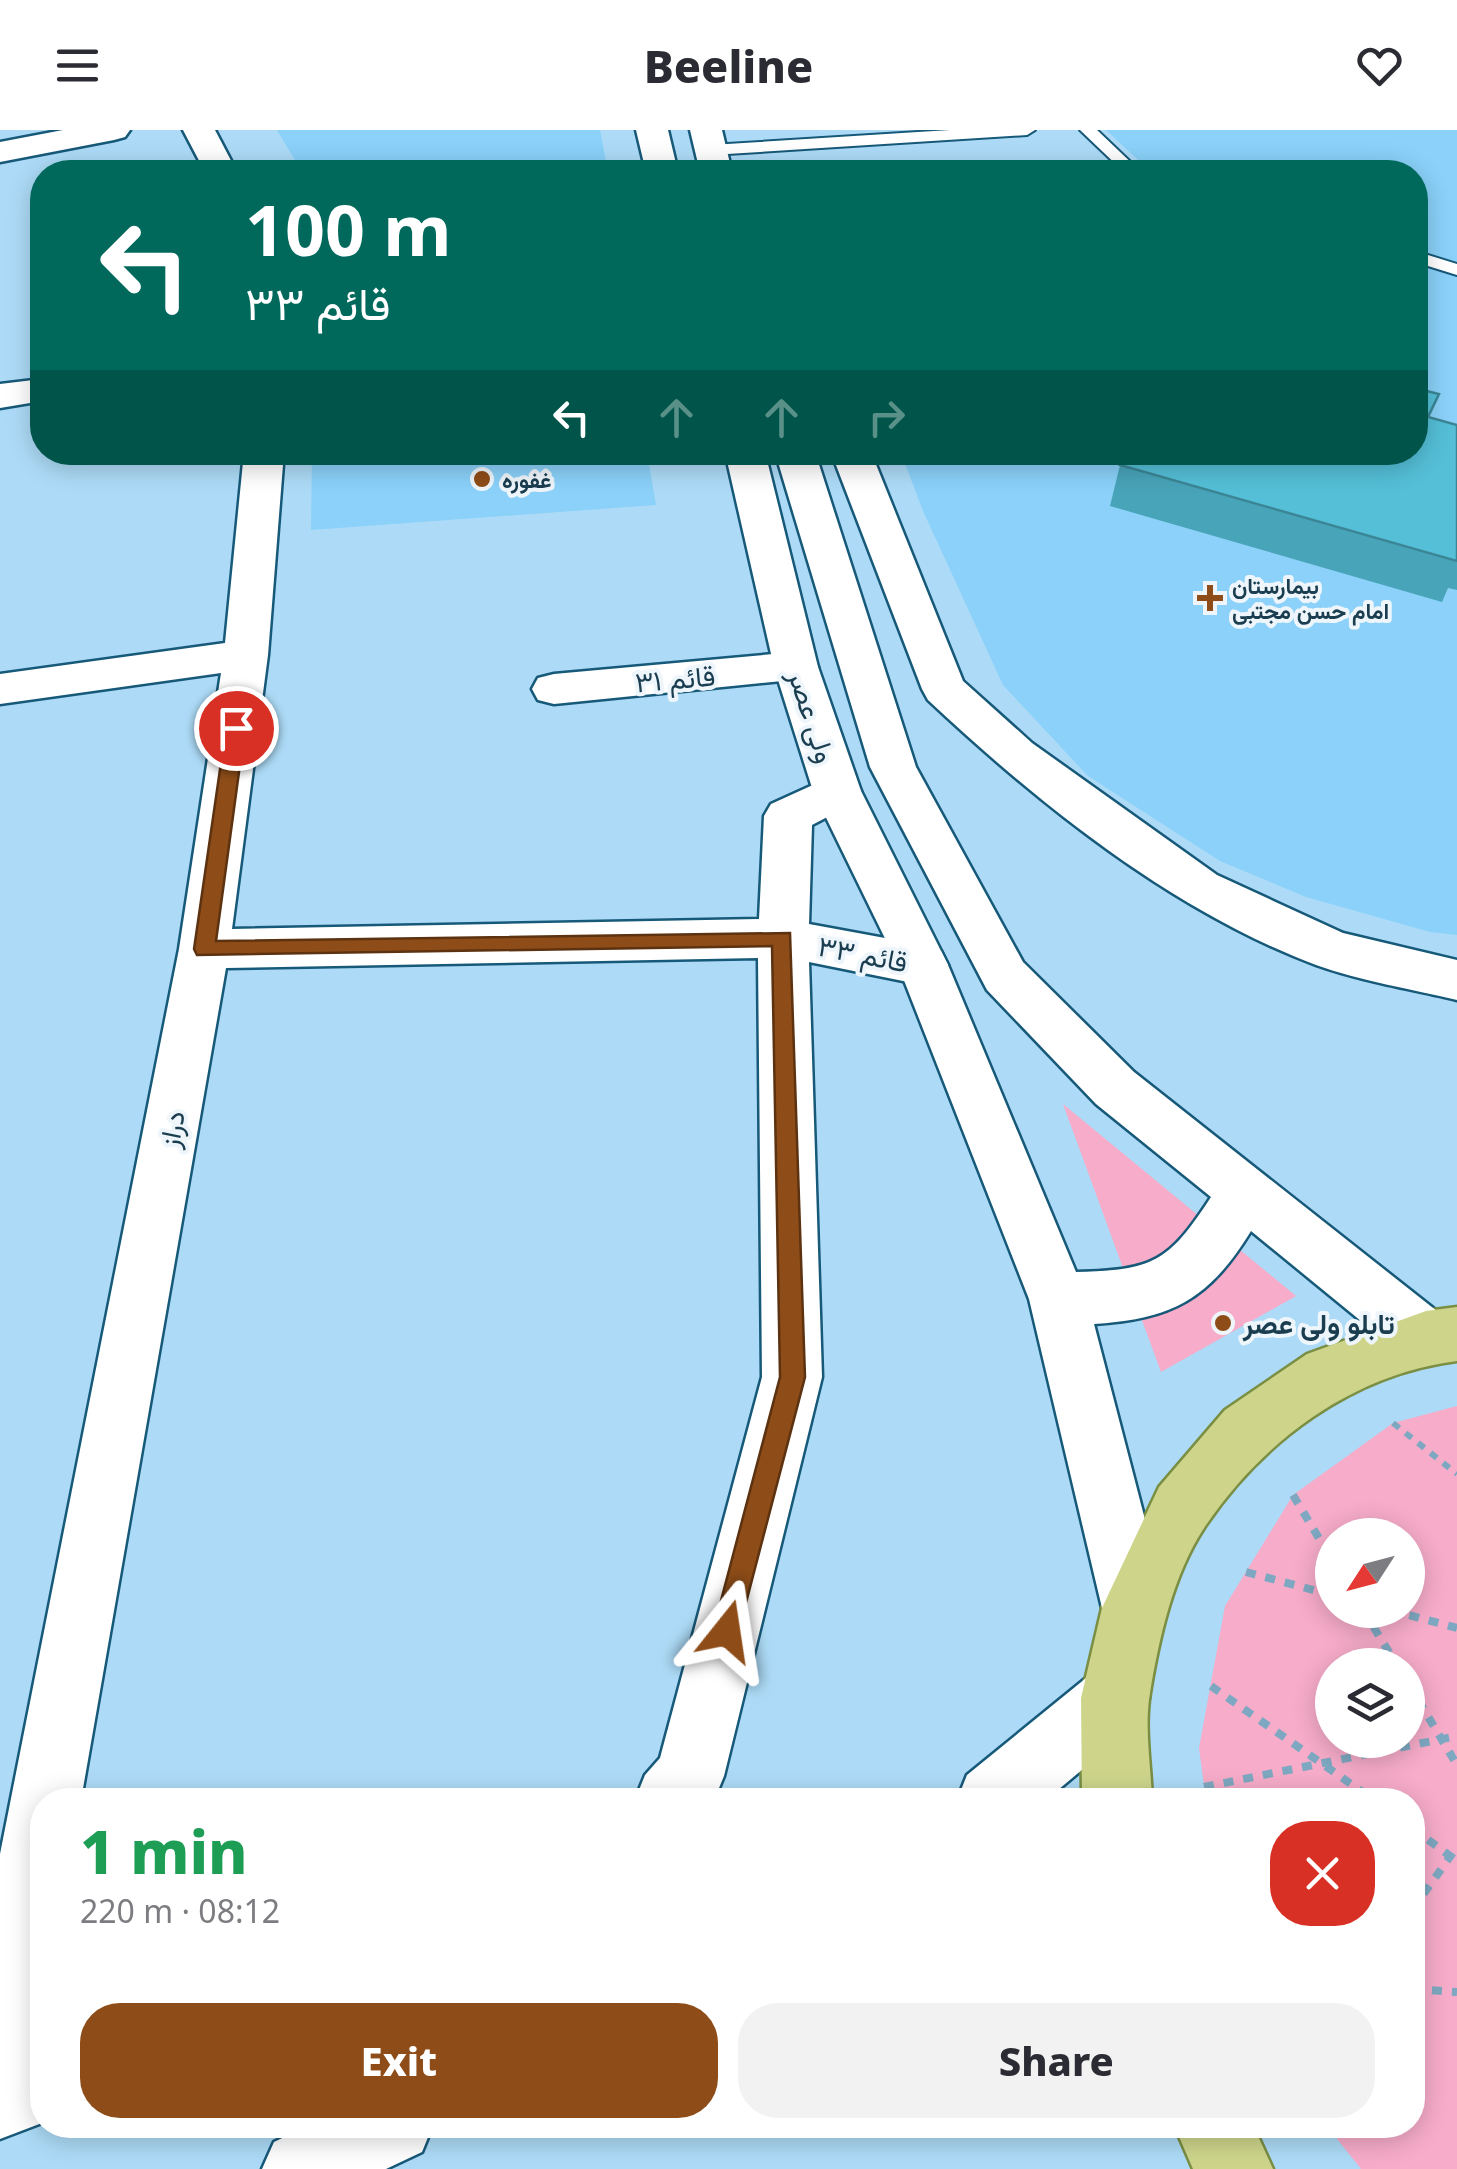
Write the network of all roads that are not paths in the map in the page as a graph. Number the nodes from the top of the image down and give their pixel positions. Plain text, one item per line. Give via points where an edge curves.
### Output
1 (114, 130) edge
2 (199, 130) edge
3 (652, 130) edge
4 (1027, 130) edge
5 (1088, 130) edge
6 (711, 151) edge
7 (0, 152) edge
8 (215, 160) edge
9 (659, 160) edge
10 (1120, 160) edge
11 (1428, 260) edge
12 (1457, 270) edge
13 (30, 392) edge
14 (0, 396) edge
15 (263, 465) edge
16 (748, 465) edge
17 (799, 465) edge
18 (857, 465) edge
19 (246, 655) junction
20 (796, 667) junction
21 (0, 688) edge
22 (554, 689) dead end
23 (836, 791) junction
24 (783, 938) junction
25 (204, 949) junction
26 (923, 965) junction
27 (1457, 980) edge
28 (1244, 1192) junction
29 (1058, 1299) junction
30 (1442, 1336) edge
31 (1135, 1608) junction
32 (1115, 1698) junction
33 (48, 1788) edge
34 (680, 1788) edge
35 (1006, 1788) edge
36 (1117, 1788) edge
37 (30, 1882) edge
38 (0, 2045) edge
39 (30, 2090) edge
40 (0, 2102) edge
41 (367, 2138) edge
42 (1218, 2138) edge
43 (301, 2169) edge
44 (1234, 2169) edge

1 - 7 street
2 - 8 street
3 - 9 street
4 - 6 lane
5 - 10 lane
11 - 12 lane
13 - 14 street
15 - 19 street, دراز
16 - 20 street, ولی عصر
17 - 28 street via 892,767 1006,976 1114,1088
18 - 27 street via 944,688 1016,755 1200,888 1332,950
19 - 21 street
19 - 25 street, دراز
20 - 22 street, قائم ۳۱
20 - 23 street, ولی عصر
23 - 24 street via 788,816
23 - 26 street, ولی عصر
24 - 25 street, قائم ۳۳
24 - 26 street, قائم ۳۳
24 - 34 street via 792,1377 690,1776
25 - 33 street, دراز
26 - 29 street, ولی عصر
28 - 29 street via 1190,1274 1154,1293
28 - 30 street
29 - 31 street, ولی عصر
30 - 31 main road via 1328,1373 1247,1430 1181,1508
31 - 32 main road
32 - 35 street
32 - 36 main road
37 - 38 street
39 - 40 street
41 - 43 street
42 - 44 main road

